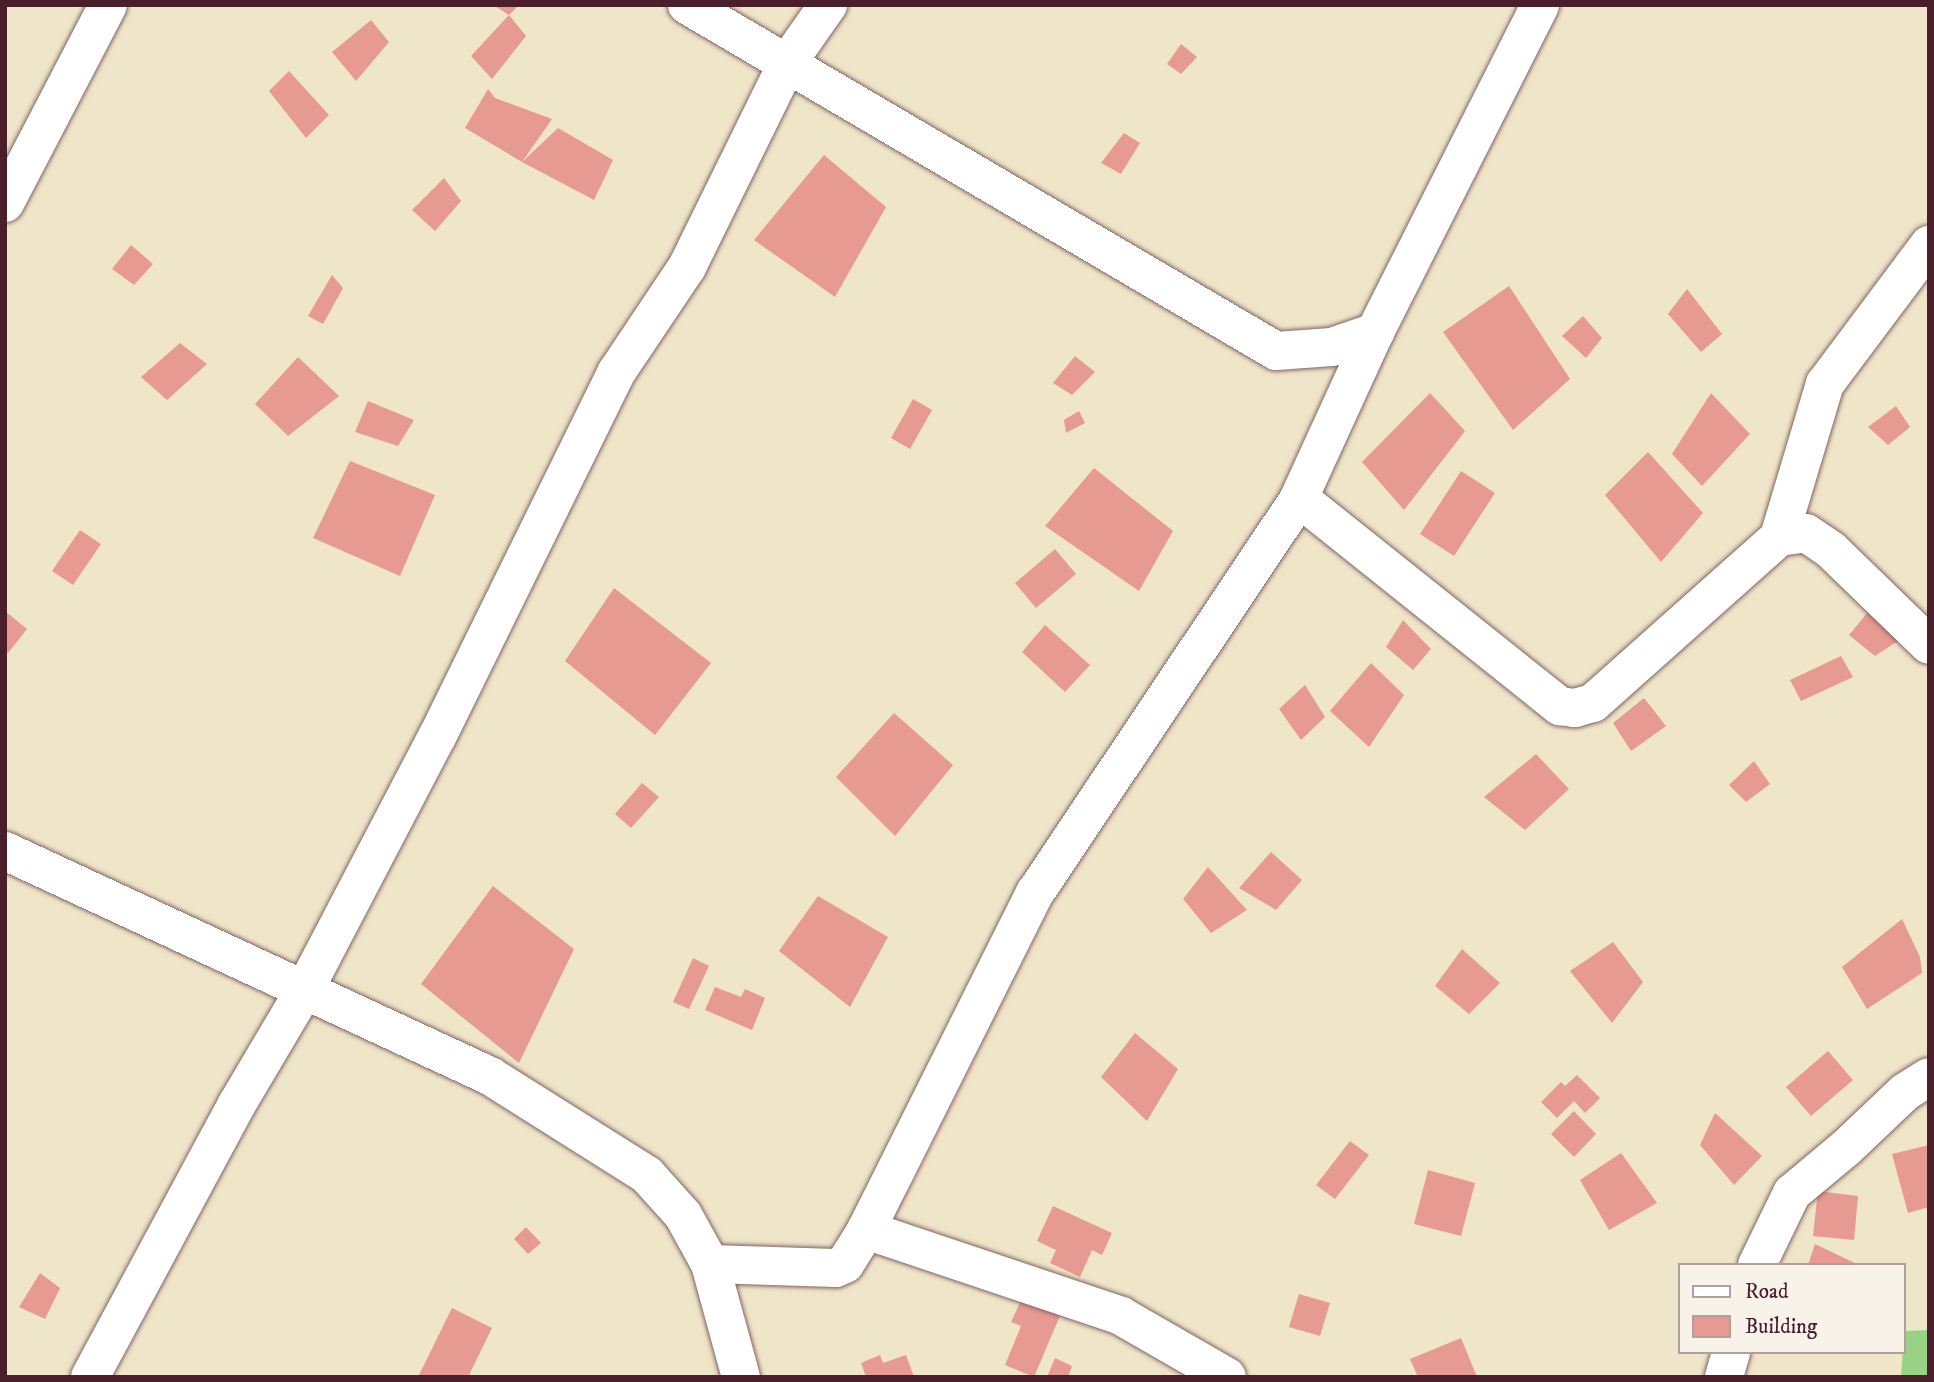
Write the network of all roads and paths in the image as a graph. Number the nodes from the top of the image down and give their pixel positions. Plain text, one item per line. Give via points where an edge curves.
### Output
1 (108, 5) edge
2 (687, 5) edge
3 (828, 5) edge
4 (1540, 5) edge
5 (788, 62) junction
6 (5, 203) edge
7 (1929, 245) edge
8 (1375, 332) junction
9 (1299, 498) junction
10 (1779, 537) junction
11 (1929, 645) edge
12 (5, 851) edge
13 (305, 989) junction
14 (1929, 1077) edge
15 (866, 1230) junction
16 (1758, 1263) edge
17 (710, 1264) junction
18 (1730, 1354) edge
19 (90, 1377) edge
20 (741, 1377) edge
21 (1227, 1377) edge
22 (1724, 1377) edge

1 - 6 street
2 - 5 street
3 - 5 street
4 - 8 street
5 - 8 street via 1276,351 1332,347
5 - 13 street via 687,267 615,373 437,737
7 - 10 street via 1825,384
8 - 9 street
9 - 10 street via 1560,706 1575,708 1593,703
9 - 15 street via 1035,893
10 - 11 street via 1807,533 1831,550
12 - 13 street
13 - 17 street via 490,1076 647,1175 683,1215
13 - 19 street via 237,1104
14 - 16 street via 1792,1193
15 - 17 street via 845,1264 836,1268
15 - 21 street via 1121,1316
17 - 20 street
18 - 22 street

